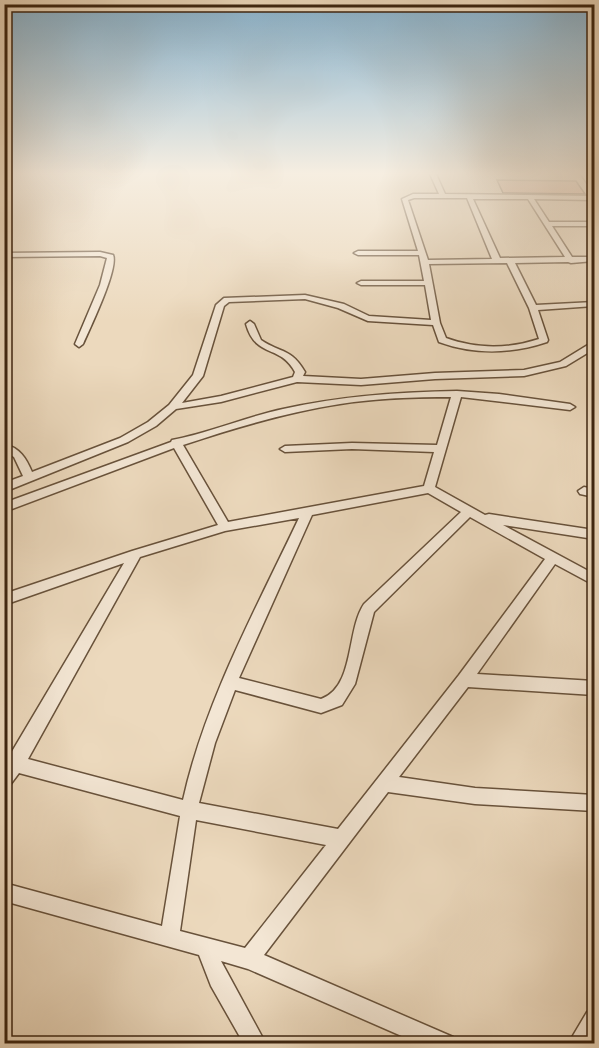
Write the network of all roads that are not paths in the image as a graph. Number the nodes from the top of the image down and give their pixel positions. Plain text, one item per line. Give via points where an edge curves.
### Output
1 (412, 223) edge
2 (481, 223) edge
3 (547, 224) joint
4 (594, 224) edge
5 (358, 253) dead end
6 (4, 255) edge
7 (423, 258) junction
8 (594, 260) edge
9 (497, 261) junction
10 (510, 261) junction
11 (571, 261) junction
12 (361, 283) dead end
13 (429, 283) junction
14 (594, 304) edge
15 (533, 308) junction
16 (436, 322) junction
17 (250, 324) dead end
18 (79, 344) dead end
19 (594, 345) edge
20 (297, 379) junction
21 (456, 394) junction
22 (172, 407) junction
23 (570, 407) dead end
24 (176, 442) junction
25 (4, 447) edge
26 (285, 449) dead end
27 (441, 449) junction
28 (29, 478) junction
29 (4, 488) edge
30 (429, 489) junction
31 (4, 508) edge
32 (307, 512) junction
33 (474, 514) junction
34 (225, 527) junction
35 (594, 534) edge
36 (136, 554) junction
37 (553, 557) junction
38 (594, 580) edge
39 (4, 600) edge
40 (464, 680) junction
41 (231, 682) junction
42 (594, 688) edge
43 (16, 764) junction
44 (4, 779) edge
45 (386, 783) junction
46 (594, 803) edge
47 (189, 810) junction
48 (343, 839) junction
49 (4, 892) edge
50 (170, 936) junction
51 (205, 946) junction
52 (249, 959) junction
53 (594, 1019) edge
54 (256, 1044) edge
55 (446, 1044) edge
56 (578, 1044) edge

1 - 7 street
2 - 9 street
3 - 4 street
3 - 11 street
5 - 7 street
6 - 18 street via 110,257 104,285
7 - 9 street
7 - 13 street
8 - 11 street
9 - 10 street
10 - 11 street
10 - 15 street
12 - 13 street
13 - 16 street
14 - 15 street
15 - 16 street via 544,340 518,346 454,345 442,340
16 - 22 street via 368,318 305,297 227,300 220,305 198,376
17 - 20 street via 251,334 259,345 290,355 296,362 300,372
19 - 20 street via 563,364 524,374 361,382
20 - 22 street
21 - 23 street
21 - 24 street via 329,402
21 - 27 street
22 - 28 street via 124,440
24 - 31 street
24 - 34 street
25 - 28 street via 17,453
26 - 27 street
27 - 30 street
28 - 29 street
30 - 32 street
30 - 33 street
32 - 34 street
32 - 41 street
33 - 35 street
33 - 37 street
33 - 41 street via 369,608 348,684 337,700 321,706
34 - 36 street
36 - 39 street
36 - 43 street
37 - 38 street
37 - 40 street
40 - 42 street
40 - 45 street
41 - 47 street via 207,744
43 - 44 street
43 - 47 street
45 - 46 street via 475,796
45 - 48 street
47 - 48 street
47 - 50 street
48 - 52 street
49 - 50 street
50 - 51 street
51 - 52 street
51 - 54 street via 218,979
52 - 55 street
53 - 56 street

